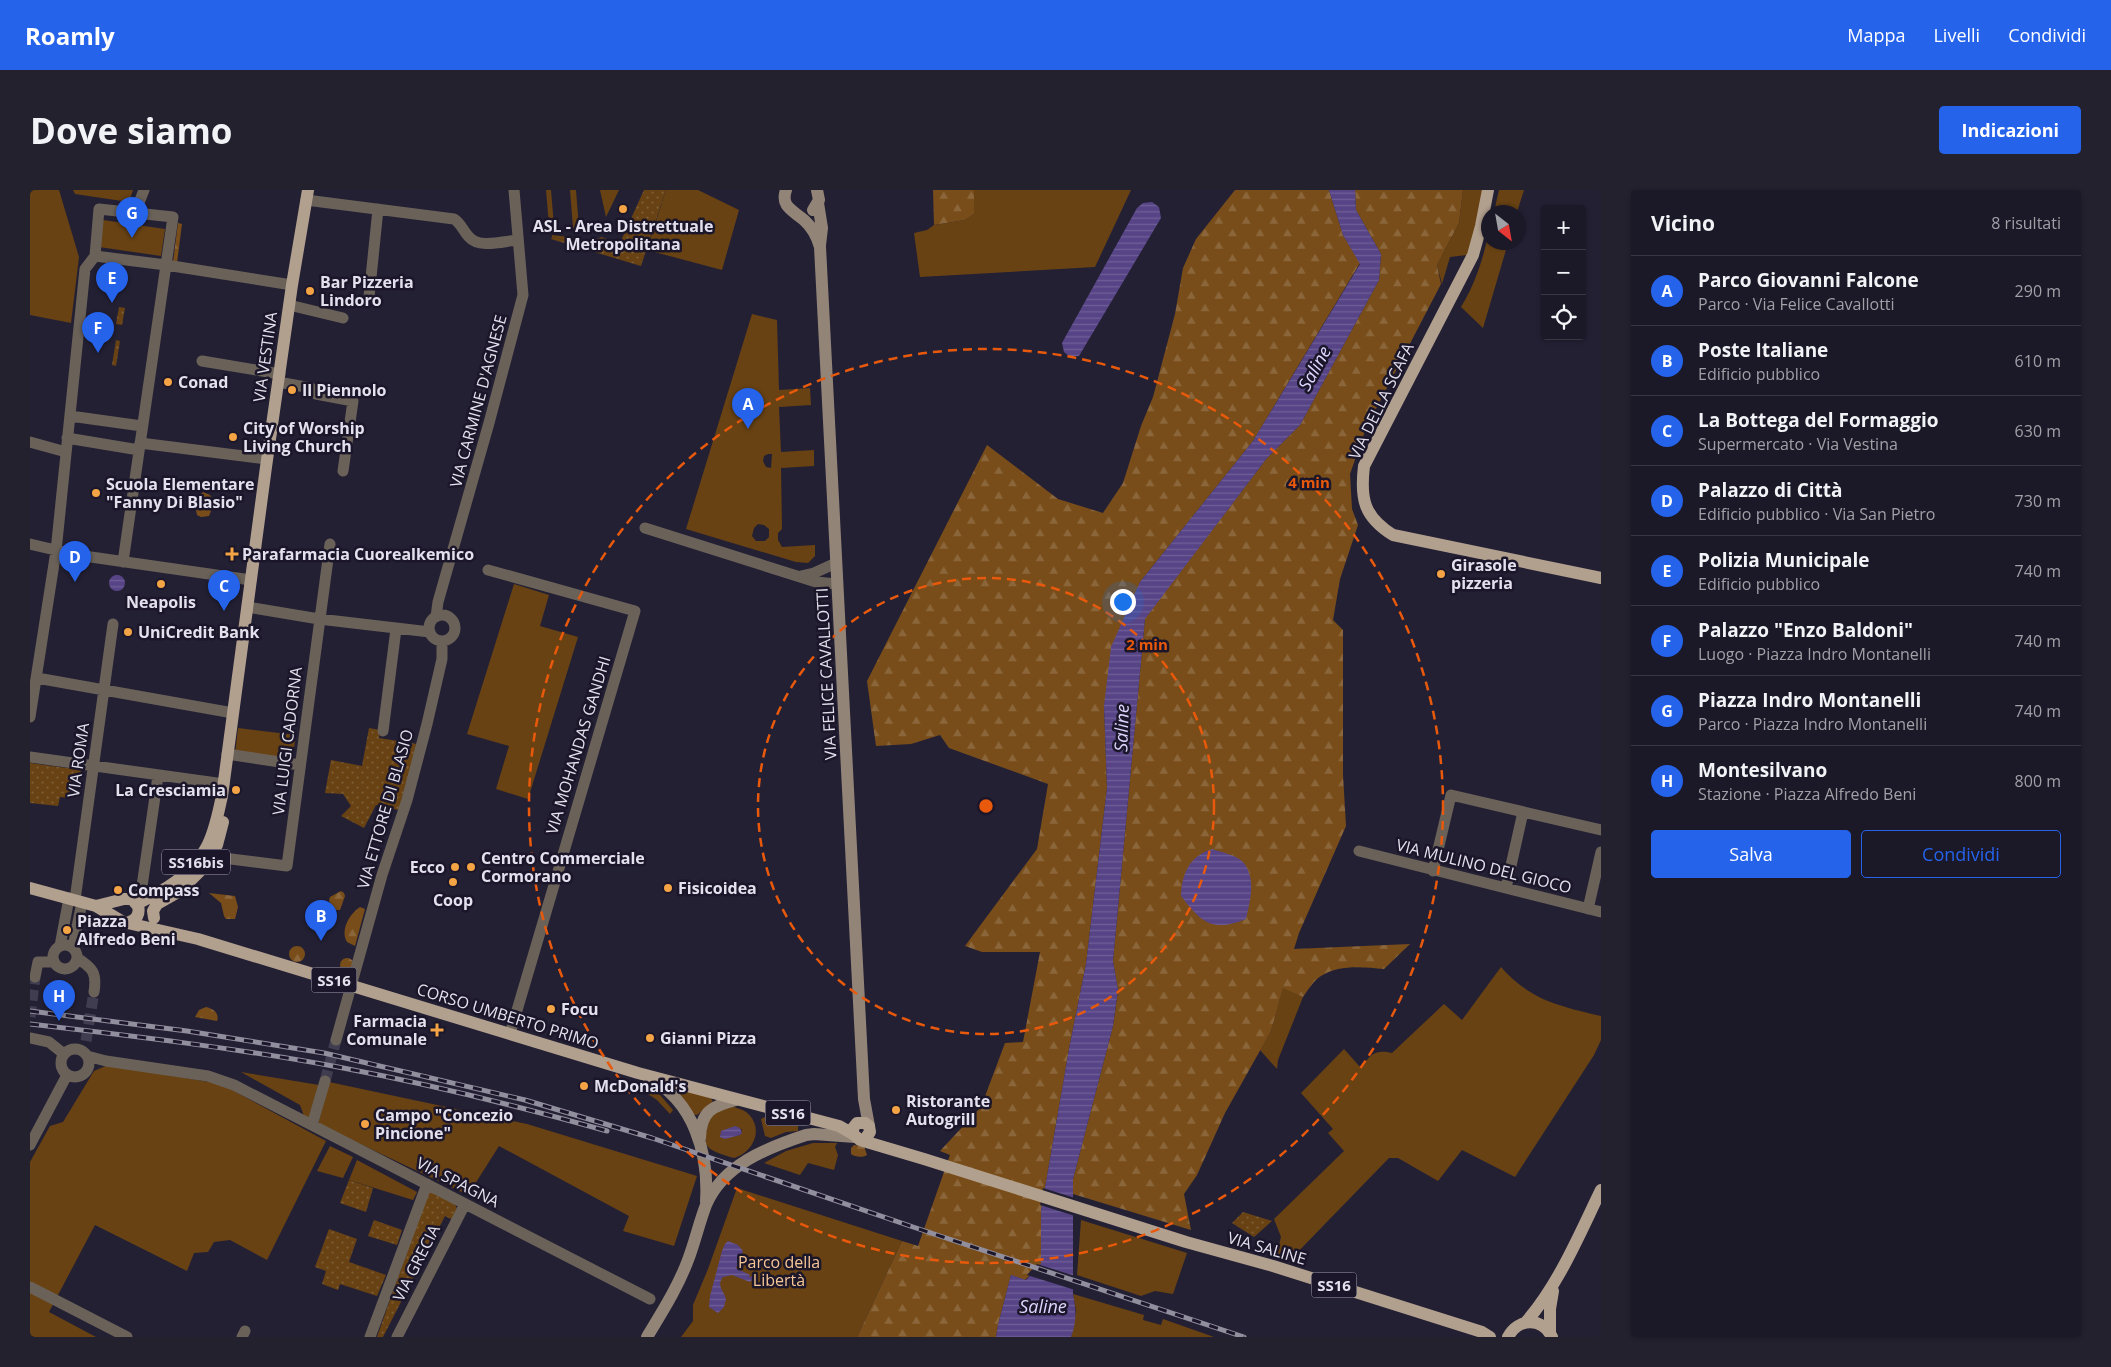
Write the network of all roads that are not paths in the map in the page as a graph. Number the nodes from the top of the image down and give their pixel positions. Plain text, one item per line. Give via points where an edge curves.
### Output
1 (144, 190) edge
2 (514, 190) edge
3 (773, 190) edge
4 (786, 190) edge
5 (817, 190) edge
6 (1488, 190) edge
7 (307, 195) edge
8 (818, 204) junction
9 (378, 209) junction
10 (791, 211) junction
11 (135, 213) junction
12 (518, 240) junction
13 (820, 247) junction
14 (95, 256) junction
15 (166, 265) junction
16 (292, 285) junction
17 (369, 297) dead end
18 (289, 305) junction
19 (343, 318) dead end
20 (202, 362) dead end
21 (279, 378) junction
22 (70, 416) junction
23 (142, 426) junction
24 (68, 438) junction
25 (30, 442) edge
26 (139, 446) junction
27 (66, 452) junction
28 (267, 459) junction
29 (343, 470) dead end
30 (645, 528) dead end
31 (30, 544) edge
32 (330, 544) dead end
33 (56, 551) junction
34 (123, 562) junction
35 (836, 563) junction
36 (488, 570) dead end
37 (801, 576) junction
38 (1601, 578) edge
39 (251, 580) junction
40 (837, 584) junction
41 (247, 607) junction
42 (436, 617) junction
43 (319, 619) junction
44 (113, 624) dead end
45 (396, 629) junction
46 (430, 632) junction
47 (442, 641) junction
48 (34, 685) edge
49 (105, 691) junction
50 (233, 713) junction
51 (30, 717) edge
52 (383, 731) dead end
53 (227, 754) junction
54 (30, 757) edge
55 (300, 765) junction
56 (93, 767) junction
57 (158, 776) junction
58 (223, 790) junction
59 (1524, 812) junction
60 (1601, 830) edge
61 (1360, 851) dead end
62 (1601, 852) edge
63 (210, 858) junction
64 (1433, 871) junction
65 (30, 888) edge
66 (1506, 888) junction
67 (166, 899) junction
68 (75, 900) junction
69 (122, 900) junction
70 (96, 906) junction
71 (138, 907) junction
72 (1588, 909) junction
73 (1601, 912) edge
74 (154, 918) junction
75 (124, 921) junction
76 (169, 933) junction
77 (60, 946) junction
78 (75, 953) junction
79 (53, 962) junction
80 (34, 977) dead end
81 (352, 985) junction
82 (94, 992) tunnel mouth
83 (510, 1034) junction
84 (30, 1038) edge
85 (336, 1040) tunnel mouth
86 (86, 1053) junction
87 (64, 1054) junction
88 (638, 1073) junction
89 (71, 1076) junction
90 (325, 1081) tunnel mouth
91 (736, 1100) junction
92 (312, 1125) junction
93 (860, 1130) junction
94 (700, 1138) junction
95 (30, 1145) edge
96 (427, 1184) junction
97 (1601, 1190) edge
98 (465, 1204) junction
99 (705, 1207) junction
100 (1558, 1277) junction
101 (30, 1287) edge
102 (650, 1299) dead end
103 (1516, 1329) edge
104 (1486, 1335) edge
105 (1551, 1335) edge
106 (127, 1337) edge
107 (370, 1337) edge
108 (397, 1337) edge
109 (647, 1337) edge

1 - 11 street
2 - 12 street, VIA CARMINE D'AGNESE
3 - 10 main road, VIA FELICE CAVALLOTTI
4 - 10 main road via 784,198
5 - 8 main road, VIA FELICE CAVALLOTTI
6 - 38 main road, VIA DELLA SCAFA via 1473,255 1364,466 1361,488 1366,506 1381,527 1394,534
7 - 9 street
7 - 16 main road, VIA VESTINA / SS16bis
8 - 10 main road via 808,214
8 - 13 main road, VIA FELICE CAVALLOTTI via 822,228
9 - 12 street via 454,219 468,236 480,242
9 - 17 street
10 - 13 main road, VIA FELICE CAVALLOTTI via 814,231
11 - 14 street via 99,209
11 - 15 street via 173,217
12 - 42 street, VIA CARMINE D'AGNESE via 523,295
13 - 35 main road, VIA FELICE CAVALLOTTI
14 - 15 street
14 - 22 street via 85,269
15 - 16 street
15 - 23 street
16 - 18 main road, VIA VESTINA / SS16bis
18 - 19 street
18 - 21 main road, VIA VESTINA / SS16bis
20 - 21 street
21 - 28 main road, VIA VESTINA / SS16bis
21 - 29 street via 311,388 316,394 353,401
22 - 23 street
22 - 24 street
23 - 26 street
24 - 26 street
24 - 27 street
25 - 27 street
26 - 28 street
26 - 34 street
27 - 33 street
28 - 39 main road, VIA VESTINA / SS16bis
30 - 37 street
31 - 33 street
32 - 43 street, VIA LUIGI CADORNA
33 - 34 street
33 - 48 street
34 - 39 street
35 - 37 street
35 - 40 main road, VIA FELICE CAVALLOTTI
36 - 83 street, VIA MOHANDAS GANDHI via 635,612
37 - 40 street via 816,582
39 - 41 main road, VIA VESTINA / SS16bis
40 - 93 main road, VIA FELICE CAVALLOTTI via 864,1099
41 - 43 street
41 - 50 main road, VIA VESTINA / SS16bis
42 - 46 street via 431,622
42 - 47 street via 446,616 455,626 452,636
43 - 45 street
43 - 55 street, VIA LUIGI CADORNA
44 - 49 street, VIA ROMA
45 - 46 street
45 - 52 street
46 - 47 street via 435,639
47 - 81 street, VIA ETTORE DI BLASIO via 442,659 427,724
48 - 49 street
48 - 51 street
49 - 50 street
49 - 56 street, VIA ROMA
50 - 53 main road, VIA VESTINA / SS16bis
53 - 55 street
53 - 58 main road, VIA VESTINA / SS16bis
54 - 56 street
55 - 63 street, VIA LUIGI CADORNA via 287,866
56 - 57 street
56 - 68 street, VIA ROMA
57 - 58 street
57 - 71 street
58 - 63 main road, VIA VESTINA / SS16bis via 222,831
58 - 71 main road, VIA VESTINA / SS16bis via 210,840 199,859 174,883
59 - 60 street
59 - 64 street via 1451,795
59 - 66 street
61 - 64 street, VIA MULINO DEL GIOCO
62 - 72 street
63 - 67 main road, VIA VESTINA / SS16bis via 192,881
64 - 66 street, VIA MULINO DEL GIOCO
65 - 68 main road, CORSO UMBERTO PRIMO
66 - 72 street, VIA MULINO DEL GIOCO
67 - 71 main road, VIA VESTINA / SS16bis
67 - 74 main road, VIA VESTINA / SS16bis via 155,907
68 - 70 main road, CORSO UMBERTO PRIMO
68 - 77 street
68 - 78 street
69 - 70 main road, CORSO UMBERTO PRIMO
69 - 71 main road via 130,899
69 - 75 main road via 115,908
70 - 75 main road, CORSO UMBERTO PRIMO
71 - 74 main road
71 - 75 main road via 135,920
72 - 73 street, VIA MULINO DEL GIOCO
74 - 76 main road
75 - 76 main road, CORSO UMBERTO PRIMO
76 - 81 main road, CORSO UMBERTO PRIMO / SS16
77 - 78 street via 66,945
77 - 79 street via 53,954
78 - 79 street via 74,965 68,969 60,969
78 - 82 street via 96,978
79 - 80 street via 38,962
81 - 83 main road, CORSO UMBERTO PRIMO / SS16
81 - 85 street, VIA ETTORE DI BLASIO
83 - 88 main road, CORSO UMBERTO PRIMO / SS16
84 - 87 street via 49,1042
86 - 87 street via 70,1049
86 - 89 street via 85,1072
86 - 92 street, VIA SPAGNA via 106,1061 208,1076
87 - 89 street via 61,1066
88 - 91 main road, CORSO UMBERTO PRIMO / SS16
88 - 94 main road via 661,1084 674,1097
89 - 95 street via 49,1120 40,1124
90 - 92 street
91 - 93 main road, CORSO UMBERTO PRIMO / SS16
91 - 94 main road via 720,1104 706,1114 700,1125
92 - 96 street, VIA SPAGNA
93 - 99 main road via 814,1134 772,1147 743,1162 727,1175 715,1188
93 - 104 main road, VIA SALINE / SS16 via 898,1152 1273,1266
94 - 99 main road via 705,1167
96 - 98 street, VIA SPAGNA
96 - 107 street
97 - 100 main road
98 - 102 street, VIA SPAGNA
98 - 108 street, VIA GRECIA
99 - 109 main road via 688,1260
100 - 103 main road via 1544,1299
100 - 105 main road via 1550,1309
101 - 106 street
103 - 104 main road, VIA SALINE / SS16
103 - 105 main road via 1540,1324

